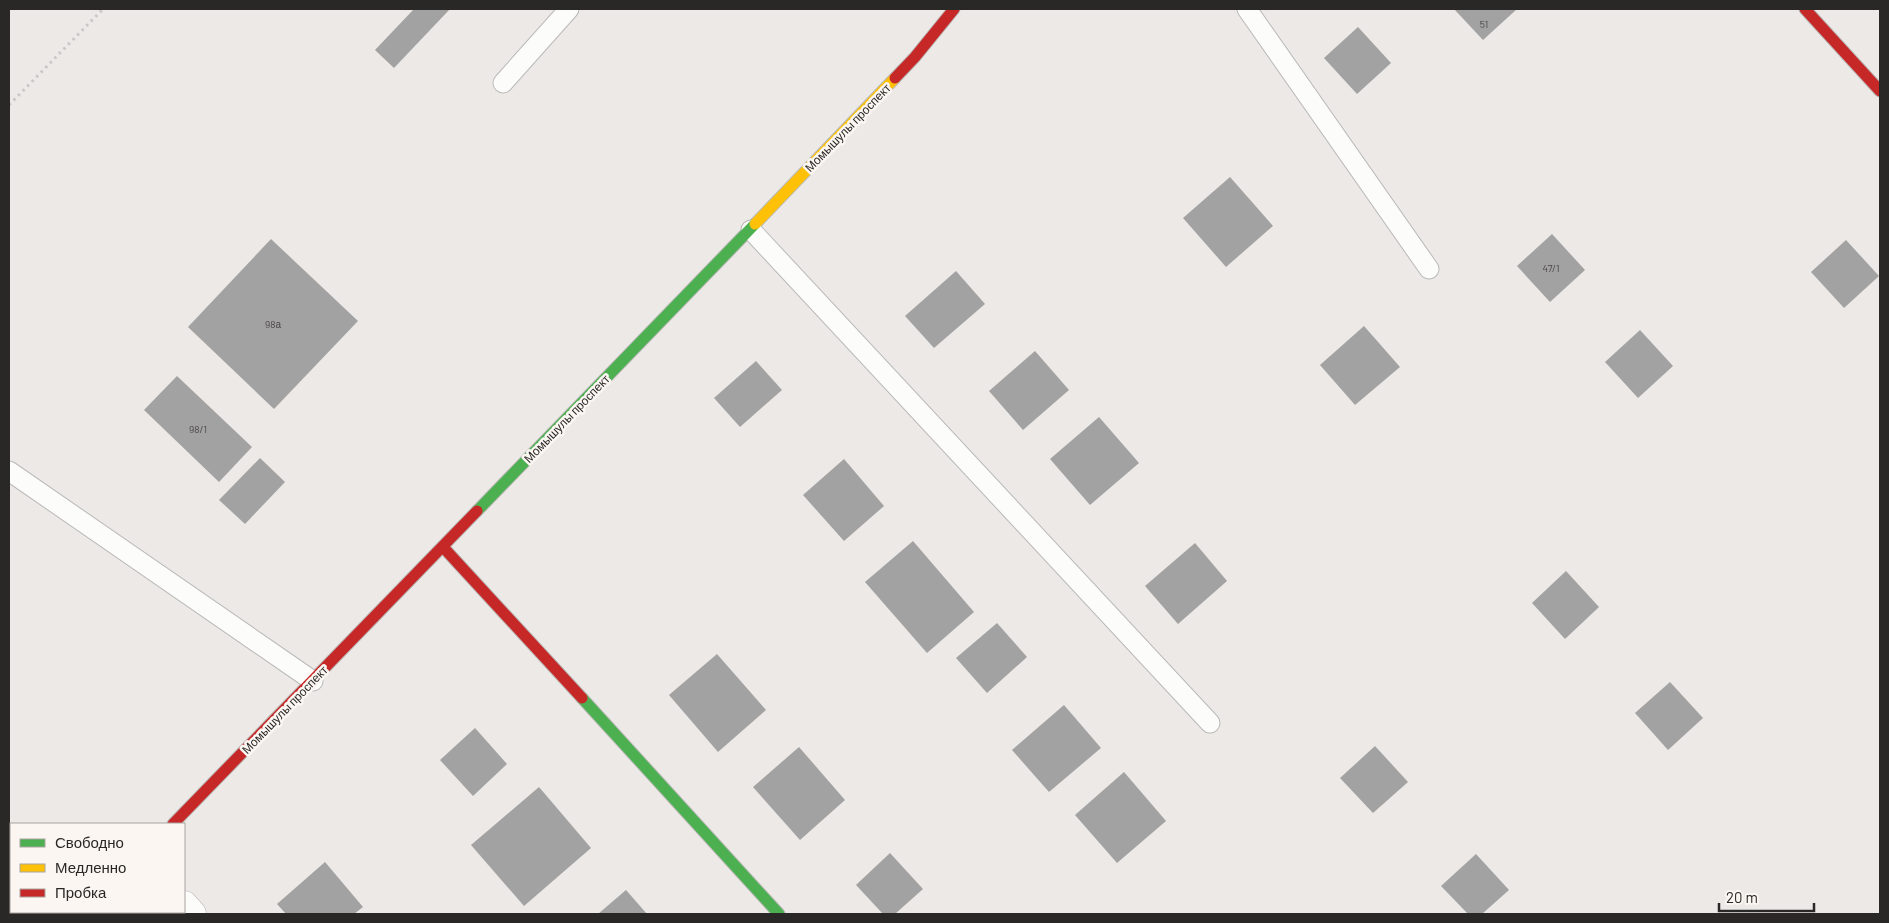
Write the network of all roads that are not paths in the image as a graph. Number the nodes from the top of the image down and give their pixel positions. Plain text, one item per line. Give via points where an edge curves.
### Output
1 (569, 9) edge
2 (954, 9) edge
3 (1247, 9) edge
4 (1805, 9) edge
5 (503, 83) dead end
6 (1880, 91) edge
7 (751, 230) junction
8 (1429, 269) dead end
9 (9, 471) edge
10 (443, 547) junction
11 (313, 681) junction
12 (1210, 723) dead end
13 (174, 823) edge
14 (780, 914) edge

1 - 5 lane
2 - 7 street, Момышулы проспект via 915,57
3 - 8 lane
4 - 6 street
7 - 10 street, Момышулы проспект
7 - 12 lane
9 - 11 lane
10 - 11 street, Момышулы проспект
10 - 14 street
11 - 13 street, Момышулы проспект

